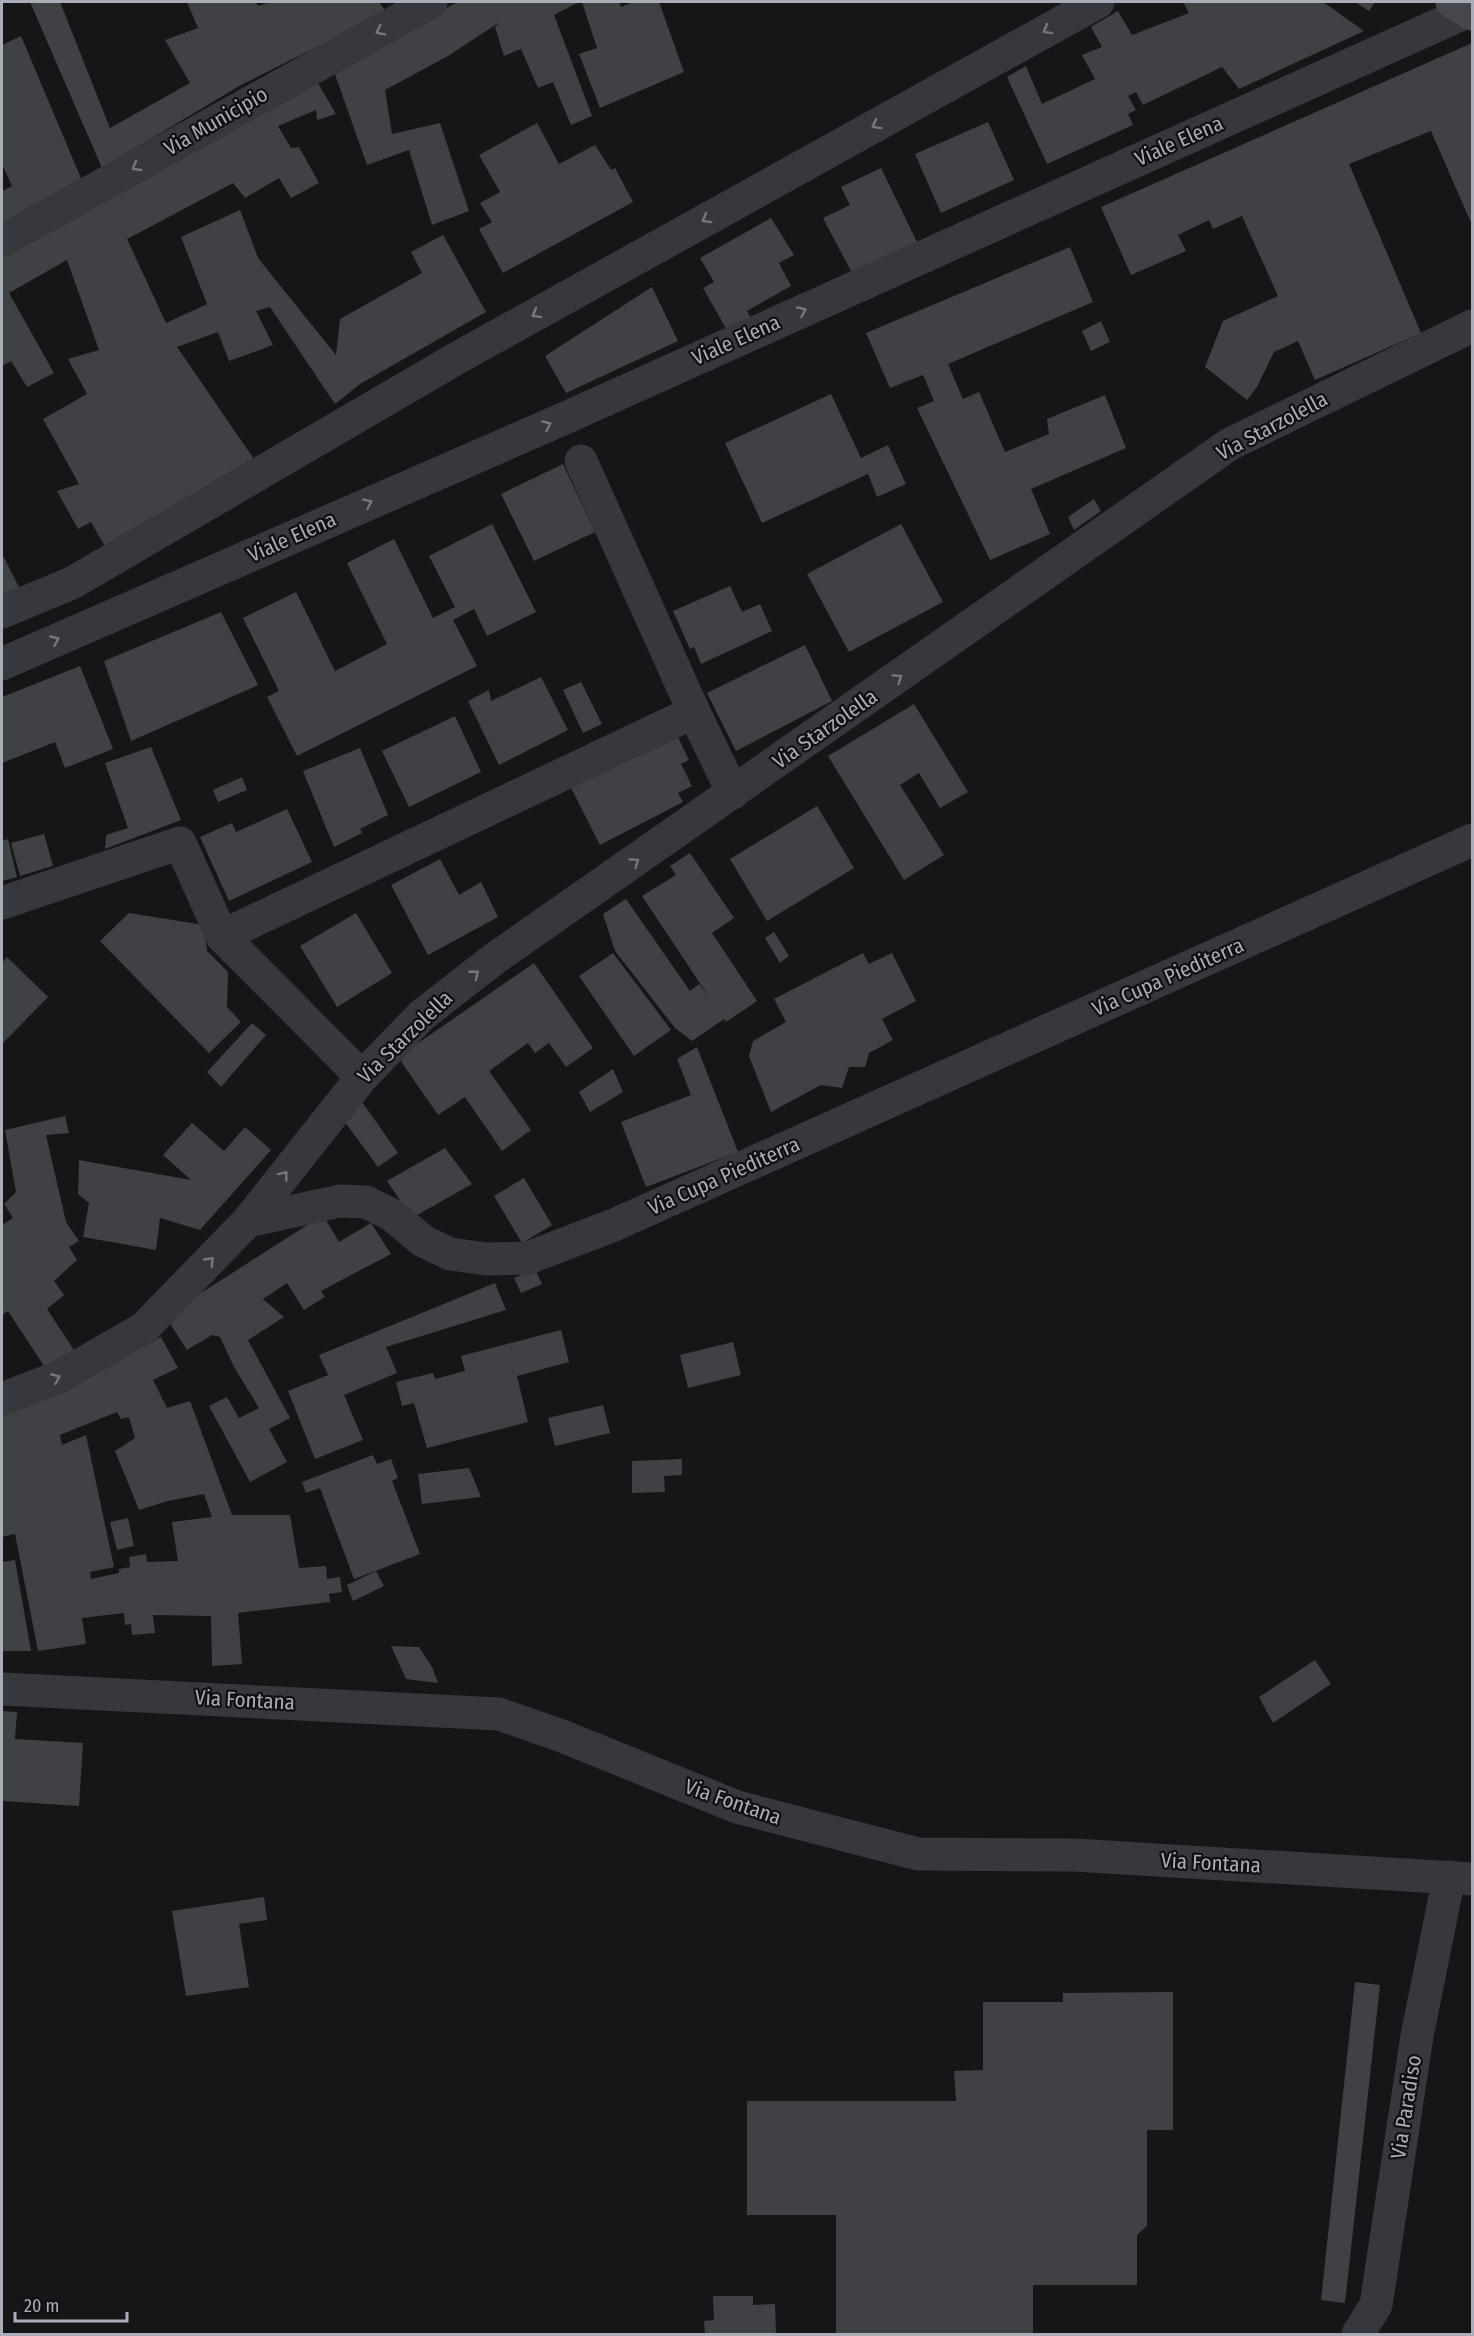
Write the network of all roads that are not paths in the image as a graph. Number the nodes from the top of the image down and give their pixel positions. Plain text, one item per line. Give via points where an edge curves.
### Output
1 (430, 2) edge
2 (1098, 2) edge
3 (1466, 9) edge
4 (2, 241) edge
5 (1473, 326) edge
6 (581, 462) dead end
7 (2, 612) edge
8 (2, 664) edge
9 (694, 712) junction
10 (733, 793) junction
11 (1473, 840) edge
12 (2, 903) edge
13 (222, 936) junction
14 (362, 1077) junction
15 (248, 1221) junction
16 (2, 1399) edge
17 (2, 1689) edge
18 (1461, 1878) edge
19 (1358, 2334) edge

1 -> 4 street, Via Municipio
2 -> 7 street via 459,357 72,583
8 -> 3 street, Viale Elena via 574,414
10 -> 5 street, Via Starzolella via 1230,444
6 - 9 street
9 - 10 street
9 - 13 street
14 -> 10 street, Via Starzolella via 422,1015 494,959
11 - 15 street, Via Cupa Piediterra via 614,1225 528,1258 487,1259 450,1254 423,1241 392,1215 366,1202 340,1201
12 - 13 street via 180,843
13 - 14 street
15 -> 14 street, Via Starzolella
16 -> 15 street via 59,1377 144,1328
17 - 18 street, Via Fontana via 499,1714 737,1807 918,1854 1074,1855
18 - 19 street, Via Paradiso via 1417,2036 1376,2306

